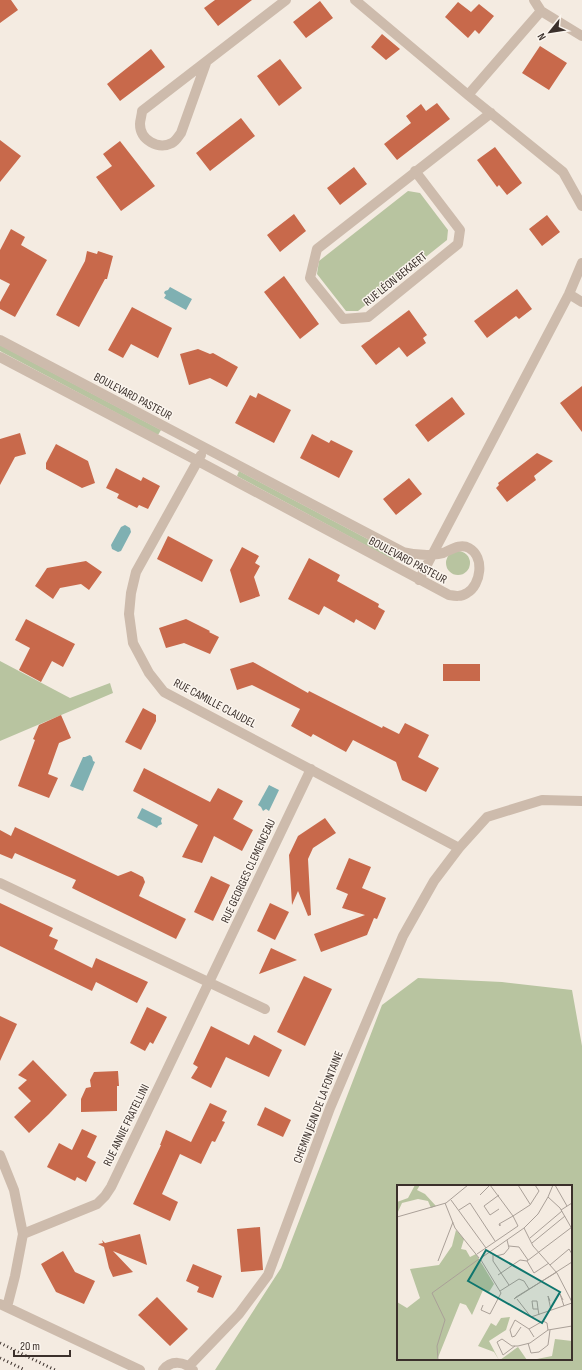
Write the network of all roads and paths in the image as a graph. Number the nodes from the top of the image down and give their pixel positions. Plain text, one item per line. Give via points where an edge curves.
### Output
1 (286, 0) edge
2 (355, 0) edge
3 (534, 0) edge
4 (541, 11) junction
5 (582, 36) edge
6 (206, 63) junction
7 (468, 95) junction
8 (491, 113) junction
9 (415, 171) junction
10 (582, 206) edge
11 (582, 263) edge
12 (568, 294) junction
13 (582, 302) edge
14 (0, 340) edge
15 (0, 357) edge
16 (205, 448) junction
17 (198, 461) junction
18 (433, 554) junction
19 (419, 580) junction
20 (310, 769) junction
21 (582, 801) edge
22 (459, 848) junction
23 (0, 883) edge
24 (210, 983) junction
25 (265, 1010) dead end
26 (0, 1155) edge
27 (22, 1234) junction
28 (3, 1305) edge
29 (191, 1368) edge
30 (140, 1370) edge
31 (162, 1370) edge

1 - 6 street
2 - 7 street
3 - 4 street
4 - 5 street
4 - 7 street
6 - 6 street via 142,111 140,124 143,136 156,145 174,142 180,134
7 - 8 street
8 - 9 street, RUE LÉON BEKAERT
8 - 10 street via 563,172
9 - 9 street, RUE LÉON BEKAERT via 317,249 310,278 343,319 368,318 458,244 460,230
11 - 12 street
12 - 13 street
12 - 18 street
14 - 16 street, BOULEVARD PASTEUR
15 - 17 street, BOULEVARD PASTEUR
16 - 17 street, RUE CAMILLE CLAUDEL
16 - 18 street, BOULEVARD PASTEUR via 403,552
17 - 19 street, BOULEVARD PASTEUR
17 - 20 street, RUE CAMILLE CLAUDEL via 136,572 129,614 133,643 148,673 164,692
18 - 19 street
18 - 19 street, BOULEVARD PASTEUR via 457,546 468,547 479,561 474,586 468,593 449,596
20 - 22 street, RUE CAMILLE CLAUDEL
20 - 24 street, RUE GEORGES CLEMENCEAU
21 - 22 street, CHEMIN JEAN DE LA FONTAINE via 542,800 487,817
22 - 29 street, CHEMIN JEAN DE LA FONTAINE via 434,881 403,936 330,1108 268,1275 239,1314
23 - 24 street
24 - 25 street
24 - 27 street, RUE ANNIE FRATELLINI via 105,1196 97,1204
26 - 27 street via 14,1190
27 - 28 street via 15,1276
28 - 30 street
29 - 31 street via 182,1363 175,1363

